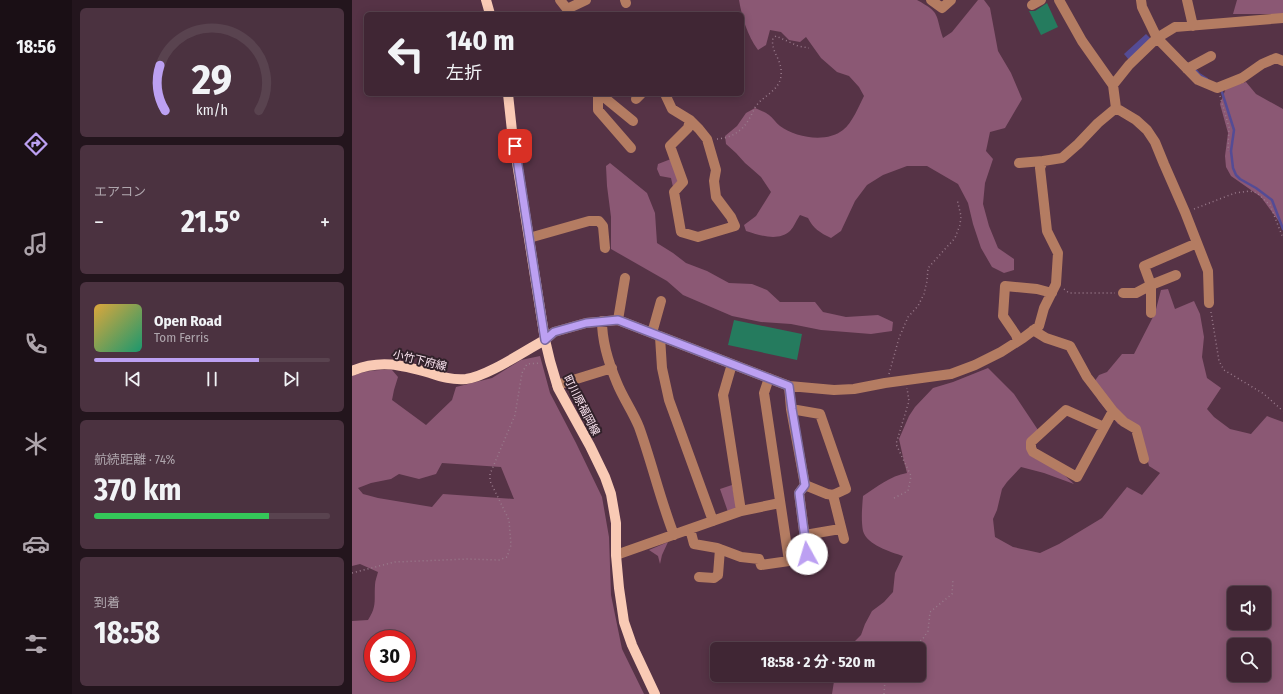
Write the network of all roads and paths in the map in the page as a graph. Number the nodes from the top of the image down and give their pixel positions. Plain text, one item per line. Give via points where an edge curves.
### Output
1 (486, 0) edge
2 (560, 0) edge
3 (586, 0) edge
4 (931, 0) edge
5 (951, 0) edge
6 (1059, 0) edge
7 (1141, 0) edge
8 (1187, 0) edge
9 (569, 11) edge
10 (489, 12) edge
11 (1283, 18) edge
12 (1193, 26) junction
13 (1157, 38) junction
14 (809, 48) dead end
15 (1212, 56) dead end
16 (1283, 61) edge
17 (1187, 69) junction
18 (1113, 85) junction
19 (1217, 88) junction
20 (508, 96) edge
21 (599, 96) edge
22 (602, 96) edge
23 (666, 96) edge
24 (1116, 108) junction
25 (690, 120) junction
26 (633, 121) dead end
27 (707, 139) junction
28 (631, 148) dead end
29 (1228, 152) dead end
30 (1043, 161) junction
31 (1019, 163) dead end
32 (957, 199) dead end
33 (1186, 212) junction
34 (529, 238) junction
35 (1283, 238) edge
36 (1196, 243) junction
37 (605, 248) dead end
38 (1176, 275) dead end
39 (625, 278) dead end
40 (1151, 285) junction
41 (1054, 288) junction
42 (1123, 293) joint
43 (661, 301) dead end
44 (1209, 303) joint
45 (1151, 313) dead end
46 (618, 320) junction
47 (602, 321) junction
48 (1033, 330) junction
49 (656, 335) junction
50 (545, 340) junction
51 (1018, 341) junction
52 (550, 361) junction
53 (732, 364) junction
54 (612, 368) junction
55 (352, 371) edge
56 (769, 378) junction
57 (905, 381) junction
58 (885, 383) junction
59 (557, 385) junction
60 (789, 386) junction
61 (792, 409) junction
62 (1283, 410) edge
63 (1113, 411) junction
64 (1104, 427) junction
65 (1144, 459) dead end
66 (805, 485) junction
67 (833, 495) junction
68 (894, 498) dead end
69 (780, 503) junction
70 (740, 511) junction
71 (714, 520) junction
72 (690, 529) junction
73 (840, 529) junction
74 (674, 535) junction
75 (805, 535) junction
76 (844, 539) dead end
77 (720, 549) junction
78 (807, 554) dead end
79 (616, 555) junction
80 (352, 573) edge
81 (699, 577) dead end
82 (953, 579) dead end
83 (917, 642) edge
84 (885, 682) edge
85 (654, 694) edge
86 (884, 694) edge

1 - 10 main road
2 - 9 street
3 - 9 street
4 - 5 street via 942,8
6 - 18 street via 1082,41
7 - 13 street
8 - 12 street
11 - 12 street
12 - 13 street via 1175,27
13 - 17 street
13 - 18 street
14 - 27 path via 776,36 773,38 772,45 781,63 781,76 776,88 757,105 748,121 730,137
15 - 17 street
16 - 19 street via 1276,58 1242,78
17 - 19 street via 1198,80
18 - 24 street
19 - 29 path via 1229,127
20 - 34 main road, 町川原福岡線
21 - 28 street via 598,110
22 - 26 street
23 - 25 street via 672,109
24 - 30 street via 1062,158
24 - 33 street via 1147,130 1155,142
25 - 27 street
25 - 27 street via 688,128 670,146 683,182 674,192 681,232 698,237 735,226 716,197 716,170
30 - 31 street
30 - 41 street via 1040,168 1047,231 1058,253
32 - 58 path via 961,216 955,238 928,268 924,294 908,317 898,338
33 - 35 path via 1235,193 1250,191 1257,193 1270,205
33 - 36 street
34 - 37 street via 589,221 599,221 603,226
34 - 50 main road, 町川原福岡線
36 - 40 street via 1144,266
36 - 44 street via 1208,271
38 - 40 street
39 - 46 street
40 - 42 street via 1136,292
40 - 45 street
41 - 42 path via 1069,293
41 - 48 street via 1039,326
41 - 51 street via 1005,286 1003,316
43 - 49 street
44 - 62 path via 1219,361 1224,370 1264,394
46 - 47 street
46 - 49 street
47 - 50 street via 554,332
47 - 54 street via 606,350
48 - 51 street
48 - 63 street via 1046,338 1070,346 1087,377
49 - 53 street
49 - 71 street via 669,400
50 - 52 main road, 町川原福岡線
50 - 55 main road, 小竹下府線 via 479,376 467,379 451,380 402,365 383,363
51 - 57 street via 975,365 951,374
52 - 59 main road, 町川原福岡線
52 - 80 path via 527,364 522,373 515,415 490,474 490,481 510,520 511,545 507,557 499,560 395,562
53 - 56 street
53 - 70 street via 723,395
54 - 59 street
54 - 74 street via 638,426
56 - 60 street
56 - 69 street via 764,393
57 - 58 street
57 - 68 path via 909,401 896,444 911,476 908,491
58 - 60 street via 834,390
59 - 79 main road, 町川原福岡線 via 590,446 611,494 616,523
60 - 61 street
61 - 66 street
61 - 67 street via 820,414 846,489
63 - 64 street
63 - 65 street via 1136,429
64 - 64 street via 1077,477 1033,452 1031,448 1031,442 1066,410
66 - 67 street
66 - 75 street via 799,493
67 - 73 street
69 - 70 street
69 - 77 street via 789,561 761,565 759,559 741,557
70 - 71 street
71 - 72 street
72 - 74 street
72 - 77 street via 694,544
73 - 75 street
73 - 76 street
74 - 79 street
75 - 78 street
77 - 81 street via 718,575 714,578
79 - 85 main road, 町川原福岡線 via 624,622
82 - 83 path via 952,594 930,612 928,631
84 - 86 path

